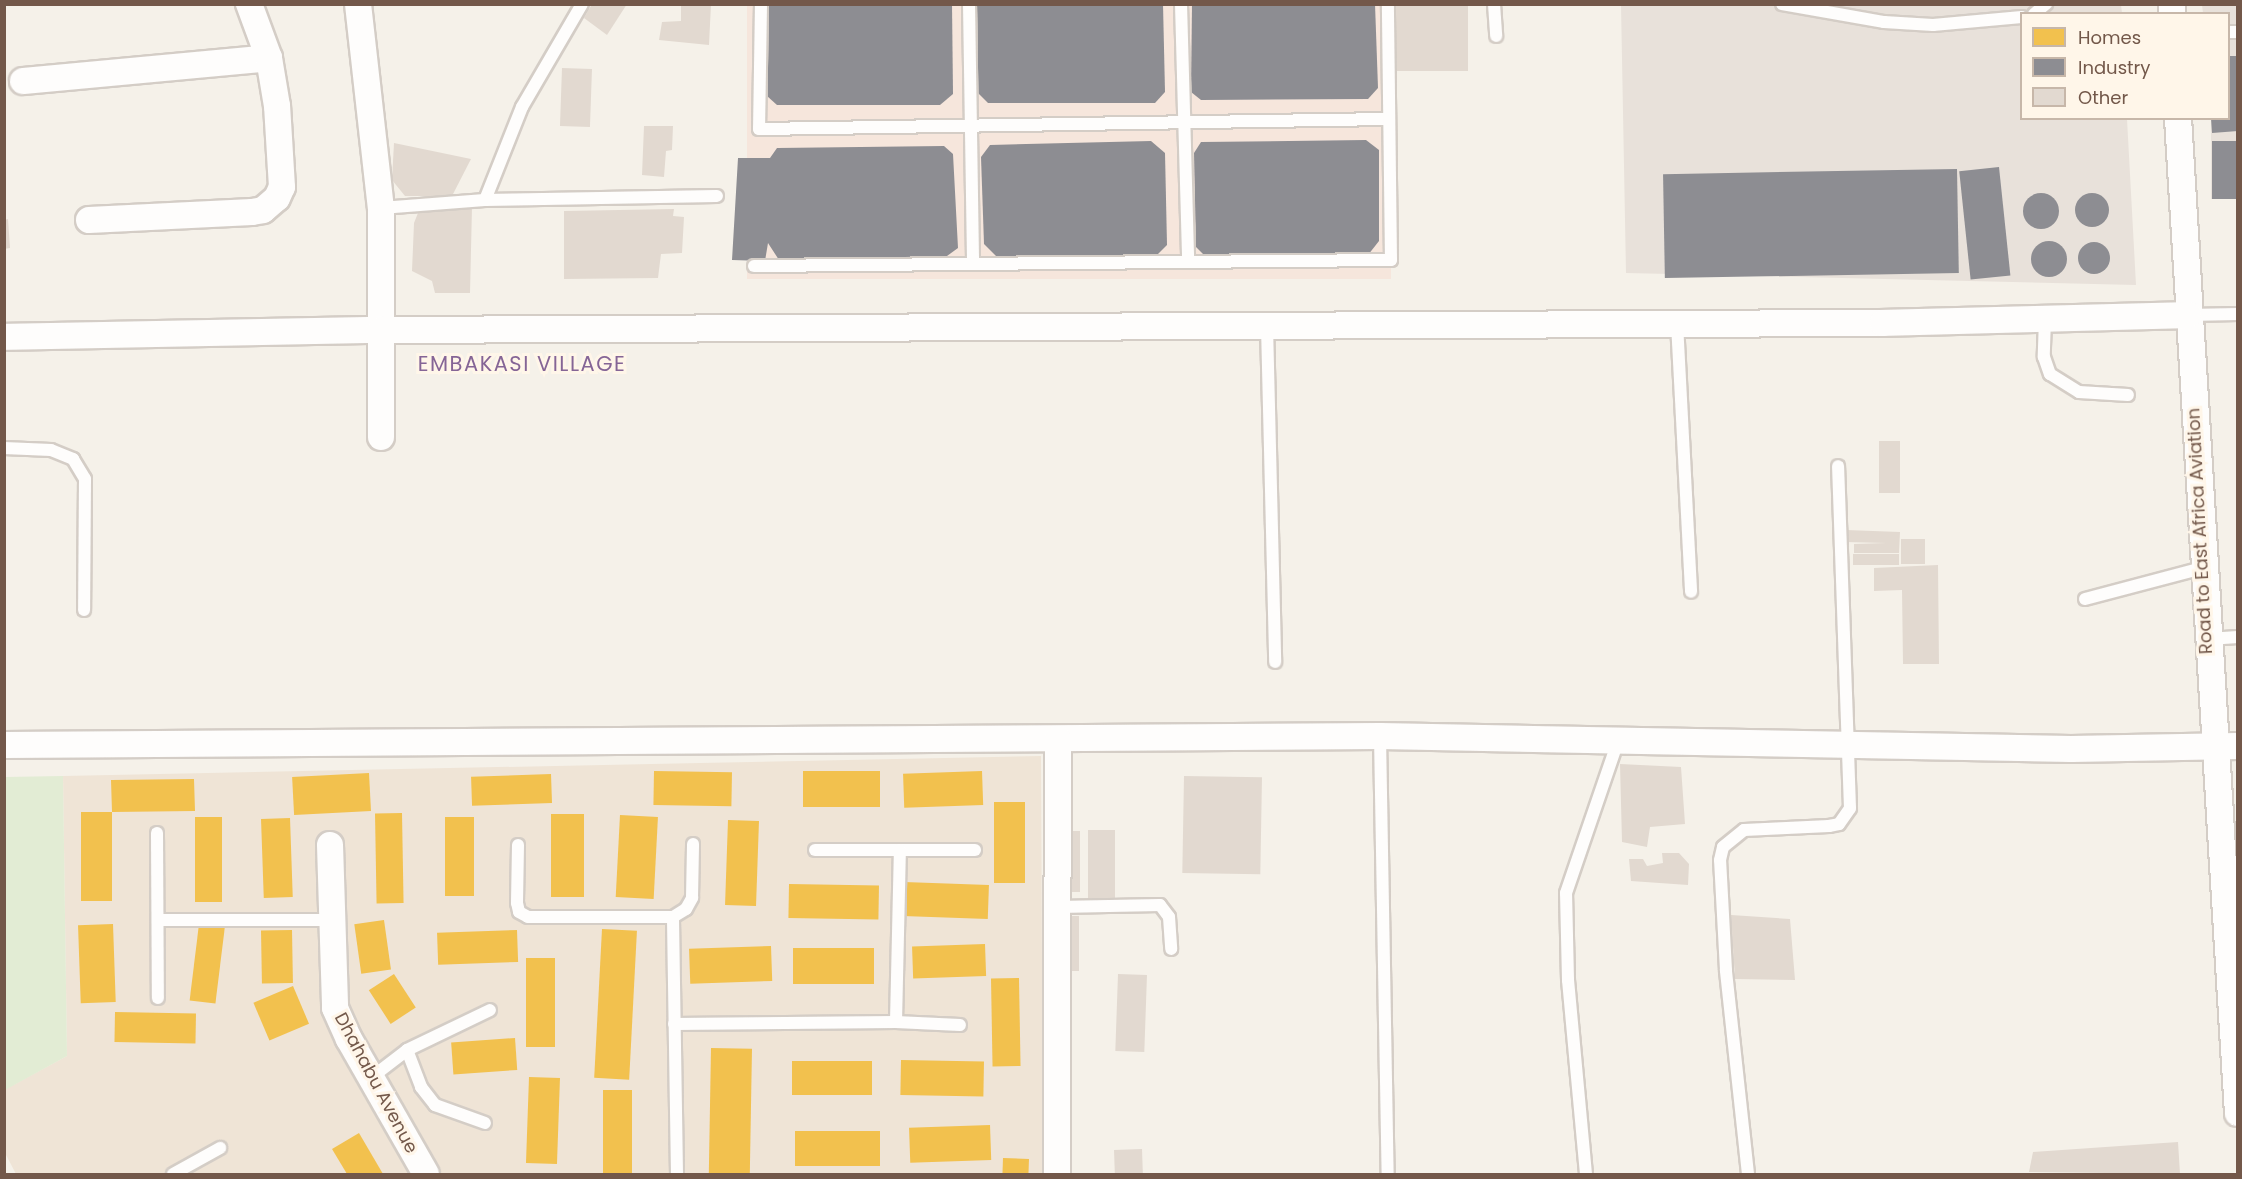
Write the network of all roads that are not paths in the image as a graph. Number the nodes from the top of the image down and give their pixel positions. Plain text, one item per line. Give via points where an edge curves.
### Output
1 (249, 4) edge
2 (358, 4) edge
3 (582, 4) edge
4 (762, 4) edge
5 (969, 4) edge
6 (1181, 4) edge
7 (1388, 4) edge
8 (1494, 4) edge
9 (1782, 4) edge
10 (2020, 17) edge
11 (1496, 36) dead end
12 (269, 58) junction
13 (23, 81) dead end
14 (1389, 119) junction
15 (2178, 120) edge
16 (1182, 122) junction
17 (970, 126) junction
18 (717, 196) dead end
19 (486, 200) junction
20 (381, 208) junction
21 (89, 220) dead end
22 (973, 262) junction
23 (1188, 262) junction
24 (754, 266) dead end
25 (2238, 314) edge
26 (2188, 315) junction
27 (2045, 319) junction
28 (1677, 323) junction
29 (1267, 326) junction
30 (381, 330) junction
31 (4, 337) edge
32 (2128, 395) dead end
33 (381, 437) dead end
34 (4, 448) edge
35 (1838, 466) dead end
36 (2202, 568) junction
37 (1691, 591) dead end
38 (2085, 599) dead end
39 (84, 610) dead end
40 (2238, 637) edge
41 (2206, 639) junction
42 (1275, 662) dead end
43 (1380, 736) junction
44 (1058, 739) junction
45 (1618, 741) junction
46 (4, 745) edge
47 (1848, 745) junction
48 (2225, 746) edge
49 (157, 833) dead end
50 (693, 844) dead end
51 (330, 845) dead end
52 (518, 845) dead end
53 (814, 850) dead end
54 (900, 850) junction
55 (975, 850) dead end
56 (1058, 906) junction
57 (2231, 908) edge
58 (673, 917) junction
59 (331, 920) junction
60 (159, 921) junction
61 (1171, 949) dead end
62 (158, 998) dead end
63 (490, 1010) dead end
64 (896, 1022) junction
65 (674, 1024) junction
66 (960, 1025) dead end
67 (407, 1050) junction
68 (372, 1077) junction
69 (2238, 1113) edge
70 (485, 1123) dead end
71 (220, 1148) dead end
72 (173, 1174) edge
73 (426, 1174) edge
74 (677, 1174) edge
75 (1058, 1174) edge
76 (1388, 1174) edge
77 (1586, 1174) edge
78 (1748, 1174) edge

1 - 12 street
2 - 20 street
3 - 19 lane via 522,107
4 - 17 lane via 759,129
5 - 17 lane
6 - 16 lane
7 - 14 lane
8 - 11 lane
9 - 10 lane via 1903,23
12 - 13 street
12 - 21 street via 277,106 282,187 272,205 252,212
14 - 16 lane
14 - 23 lane via 1390,260
15 - 26 street, Road to East Africa Aviation
16 - 17 lane
16 - 23 lane
17 - 22 lane
18 - 19 lane
19 - 20 lane
20 - 30 street
22 - 23 lane
22 - 24 lane
25 - 26 lane
26 - 27 street
26 - 36 street, Road to East Africa Aviation
27 - 28 street
27 - 32 lane via 2044,357 2050,374 2079,392
28 - 29 street
28 - 37 lane
29 - 30 street
29 - 42 lane
30 - 31 street
30 - 33 street
34 - 39 lane via 51,450 73,459 85,479
35 - 47 lane
36 - 38 lane
36 - 41 street, Road to East Africa Aviation
40 - 41 lane
41 - 48 street, Road to East Africa Aviation
43 - 44 street
43 - 45 street
43 - 76 lane
44 - 46 street
44 - 56 street
45 - 47 street
45 - 77 lane via 1566,893 1568,980
47 - 48 street via 2071,749
47 - 78 lane via 1847,817 1829,826 1744,830 1724,847 1720,860 1726,970
48 - 57 street, Road to East Africa Aviation
49 - 60 lane
50 - 58 lane via 692,898 686,909
51 - 59 street, Dhahabu Avenue
52 - 58 lane via 517,903 519,912 528,917
53 - 54 lane
54 - 55 lane
54 - 64 lane
56 - 61 lane via 1160,905 1169,917
56 - 75 street
57 - 69 street, Road to East Africa Aviation
58 - 65 lane
59 - 60 lane
59 - 68 street, Dhahabu Avenue via 335,1008
60 - 62 lane
63 - 67 lane
64 - 65 lane
64 - 66 lane
65 - 74 lane
67 - 68 lane
67 - 70 lane via 421,1087 435,1105
68 - 73 street, Dhahabu Avenue
71 - 72 lane

